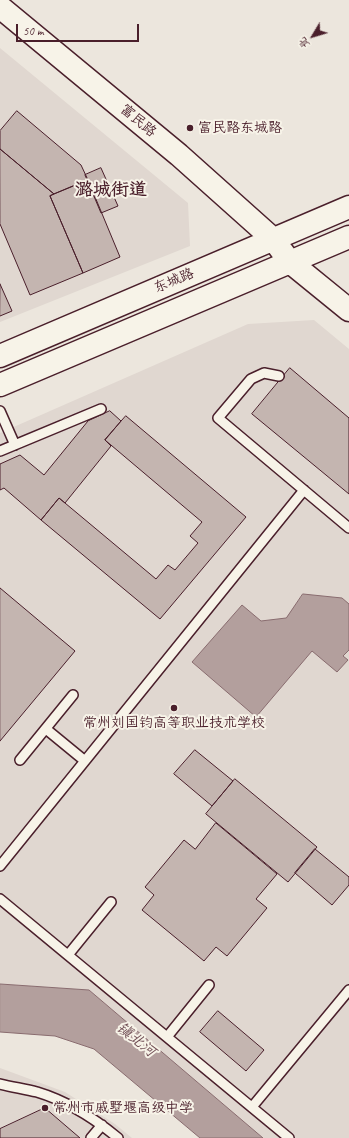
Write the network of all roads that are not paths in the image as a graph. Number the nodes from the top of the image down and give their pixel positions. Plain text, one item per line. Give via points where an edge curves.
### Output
1 (0, 7) edge
2 (349, 207) edge
3 (349, 237) edge
4 (273, 239) junction
5 (297, 259) junction
6 (349, 292) edge
7 (349, 310) edge
8 (0, 356) edge
9 (279, 376) dead end
10 (0, 385) edge
11 (101, 408) dead end
12 (0, 411) edge
13 (15, 445) junction
14 (0, 451) edge
15 (304, 490) junction
16 (349, 528) edge
17 (73, 695) dead end
18 (46, 729) junction
19 (20, 760) dead end
20 (85, 761) junction
21 (0, 866) edge
22 (0, 899) edge
23 (111, 902) dead end
24 (68, 955) junction
25 (209, 985) dead end
26 (349, 990) edge
27 (167, 1037) junction
28 (0, 1084) edge
29 (252, 1107) junction
30 (102, 1125) junction
31 (90, 1138) edge
32 (118, 1138) edge
33 (289, 1138) edge

1 - 4 main road, 富民路 via 179,155
2 - 4 main road, 东城路
3 - 5 main road, 东城路
4 - 5 main road, 富民路
4 - 8 main road, 东城路
5 - 6 main road, 富民路
5 - 7 main road, 富民路
5 - 10 main road, 东城路
9 - 15 lane via 264,373 251,379 218,418
11 - 13 lane
12 - 13 lane
13 - 14 lane
15 - 16 lane
15 - 20 lane
17 - 18 lane
18 - 19 lane
18 - 20 lane
20 - 21 lane
22 - 24 lane
23 - 24 lane
24 - 27 lane
25 - 27 lane
26 - 29 lane
27 - 29 lane
28 - 30 lane via 66,1103
29 - 33 lane
30 - 31 lane
30 - 32 lane

